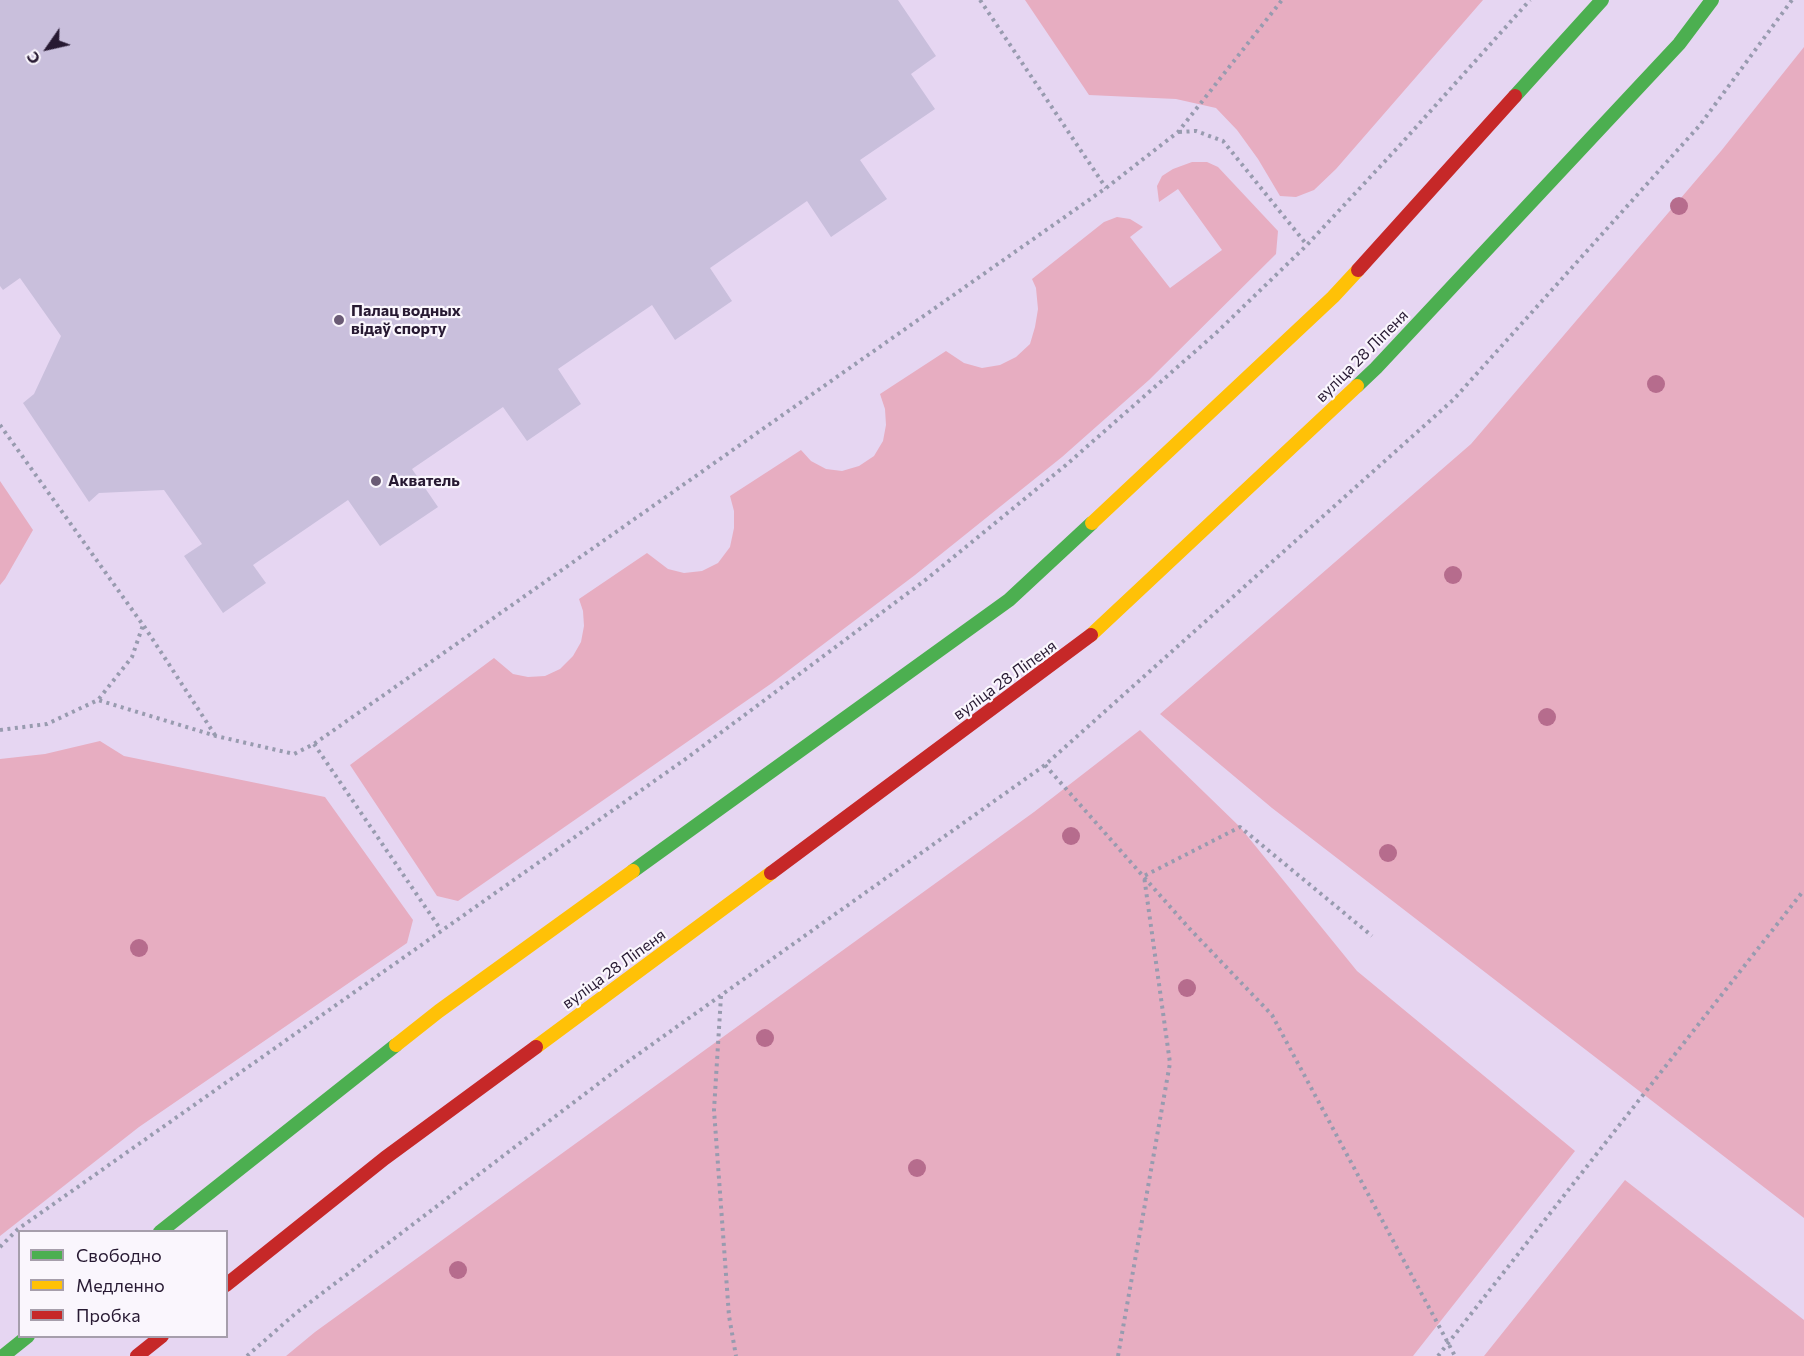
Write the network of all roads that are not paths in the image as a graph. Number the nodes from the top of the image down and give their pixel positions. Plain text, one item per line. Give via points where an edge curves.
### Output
1 (1602, 0) edge
2 (1712, 0) edge
3 (163, 1230) edge
4 (228, 1283) edge
5 (26, 1338) edge
6 (160, 1338) edge
7 (3, 1356) edge
8 (137, 1356) edge

1 - 3 main road via 1333,297 1009,600 439,1011
2 - 4 main road, вуліца 28 Ліпеня via 1679,44 1376,369 1083,643 385,1158
5 - 7 main road
6 - 8 main road

